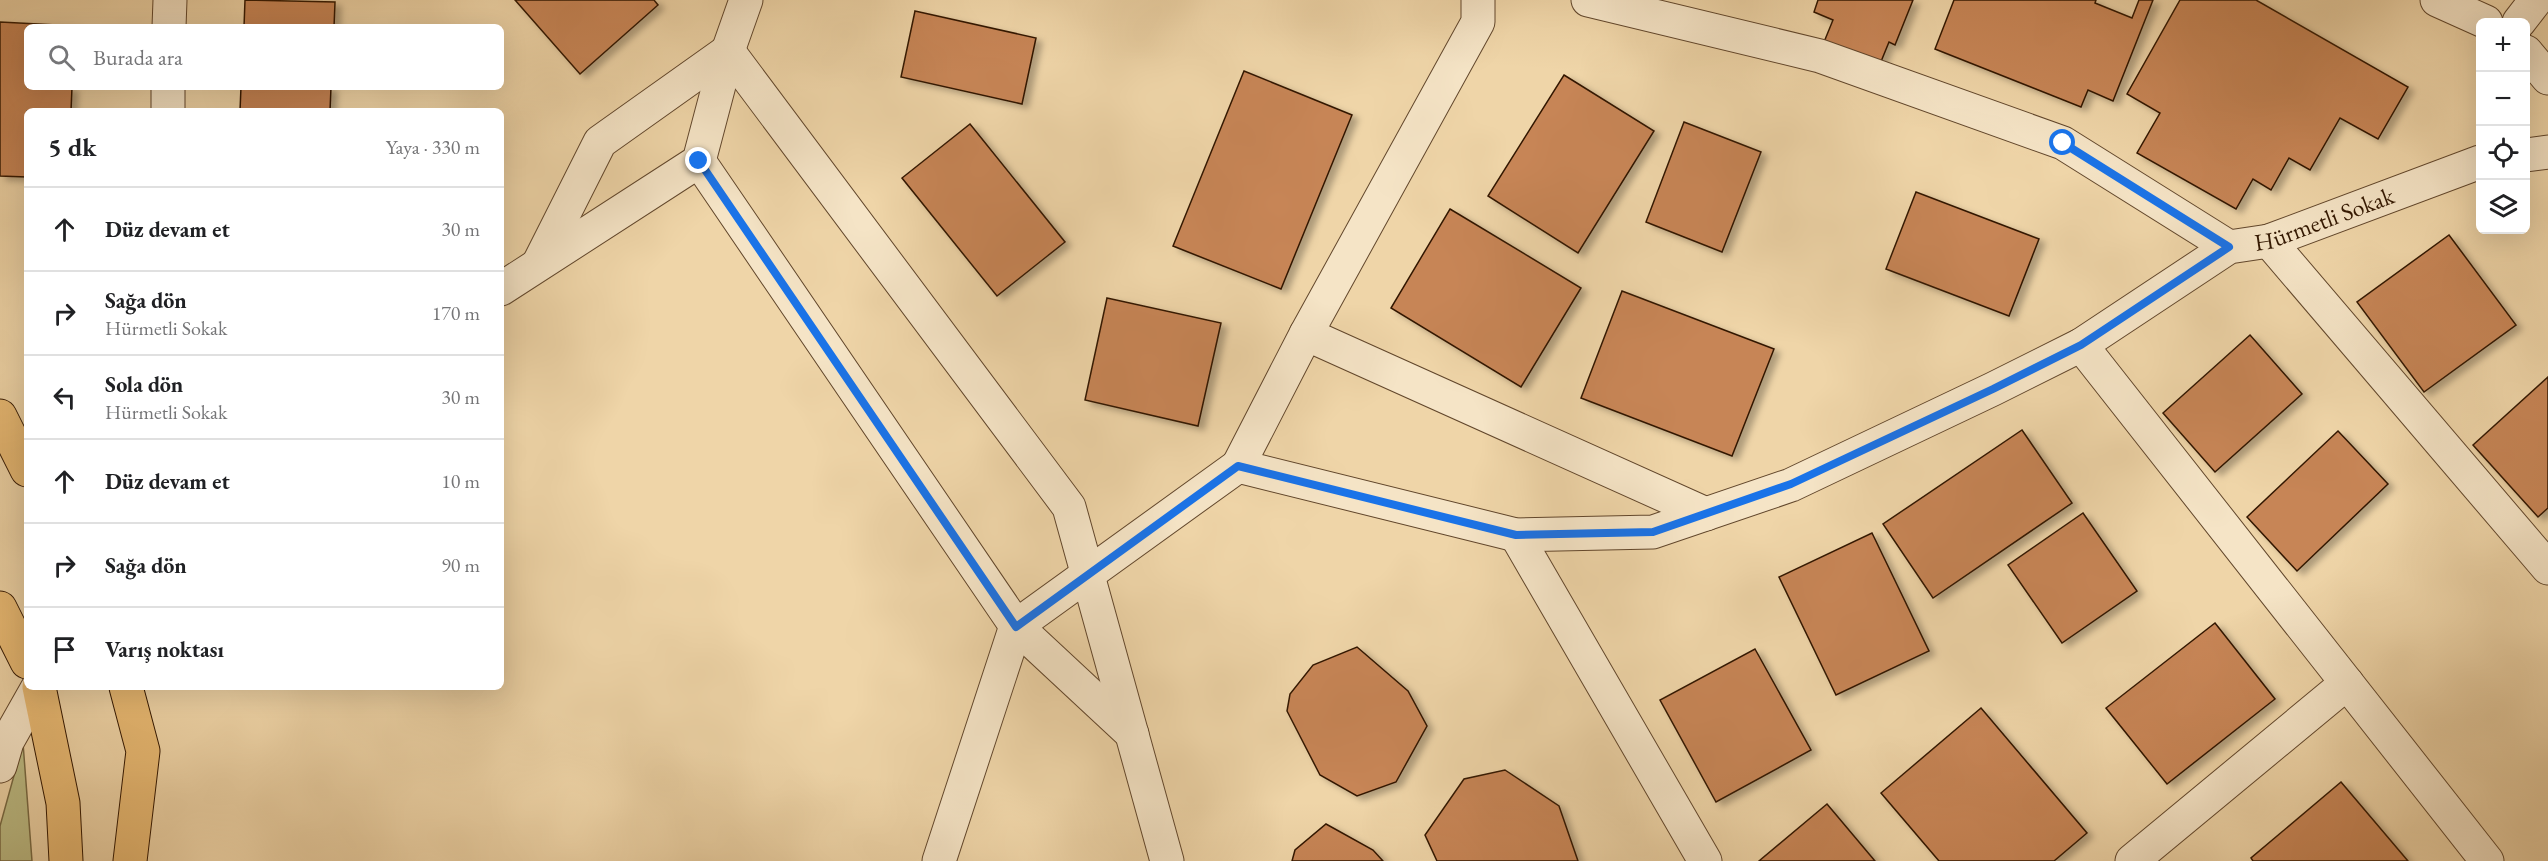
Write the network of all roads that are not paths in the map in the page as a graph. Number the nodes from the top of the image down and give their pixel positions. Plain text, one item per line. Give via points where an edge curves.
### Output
1 (170, 0) edge
2 (746, 0) edge
3 (1478, 0) edge
4 (1588, 0) edge
5 (2437, 0) edge
6 (2536, 0) edge
7 (2477, 18) edge
8 (2522, 18) edge
9 (169, 24) edge
10 (728, 51) junction
11 (2530, 57) edge
12 (2548, 78) edge
13 (168, 90) edge
14 (168, 108) edge
15 (2548, 152) edge
16 (2530, 155) edge
17 (699, 161) junction
18 (2476, 164) edge
19 (2269, 241) junction
20 (2229, 247) junction
21 (539, 263) junction
22 (504, 288) edge
23 (1306, 334) junction
24 (2081, 345) junction
25 (0, 416) edge
26 (24, 464) edge
27 (1238, 466) junction
28 (1706, 514) junction
29 (1516, 535) junction
30 (2548, 568) edge
31 (1088, 575) junction
32 (0, 608) edge
33 (1016, 627) junction
34 (24, 656) edge
35 (2347, 683) junction
36 (36, 690) edge
37 (39, 690) edge
38 (127, 690) edge
39 (1132, 734) junction
40 (0, 766) edge
41 (66, 861) edge
42 (130, 861) edge
43 (939, 861) edge
44 (1167, 861) edge
45 (1705, 861) edge
46 (2132, 861) edge
47 (2487, 861) edge

1 - 9 street
2 - 10 street
3 - 23 street via 1478,22
4 - 20 street via 1820,56 2063,143
5 - 7 street
6 - 8 street
10 - 17 street
10 - 21 street via 600,142
10 - 31 street via 1069,507
11 - 12 street
13 - 14 street
15 - 16 street
17 - 21 street
17 - 33 street
18 - 19 street, Hürmetli Sokak
19 - 20 street, Hürmetli Sokak
19 - 30 street
20 - 24 street, Hürmetli Sokak
21 - 22 street
23 - 27 street
23 - 28 street
24 - 28 street, Hürmetli Sokak via 1791,484
24 - 35 street
25 - 26 main road
27 - 29 street, Hürmetli Sokak
27 - 31 street
28 - 29 street, Hürmetli Sokak via 1653,532
29 - 45 street
31 - 33 street
31 - 39 street
32 - 34 main road
33 - 39 street
33 - 43 street
35 - 46 street
35 - 47 street
36 - 40 street via 7,742
37 - 41 main road via 63,803
38 - 42 main road via 143,751
39 - 44 street

